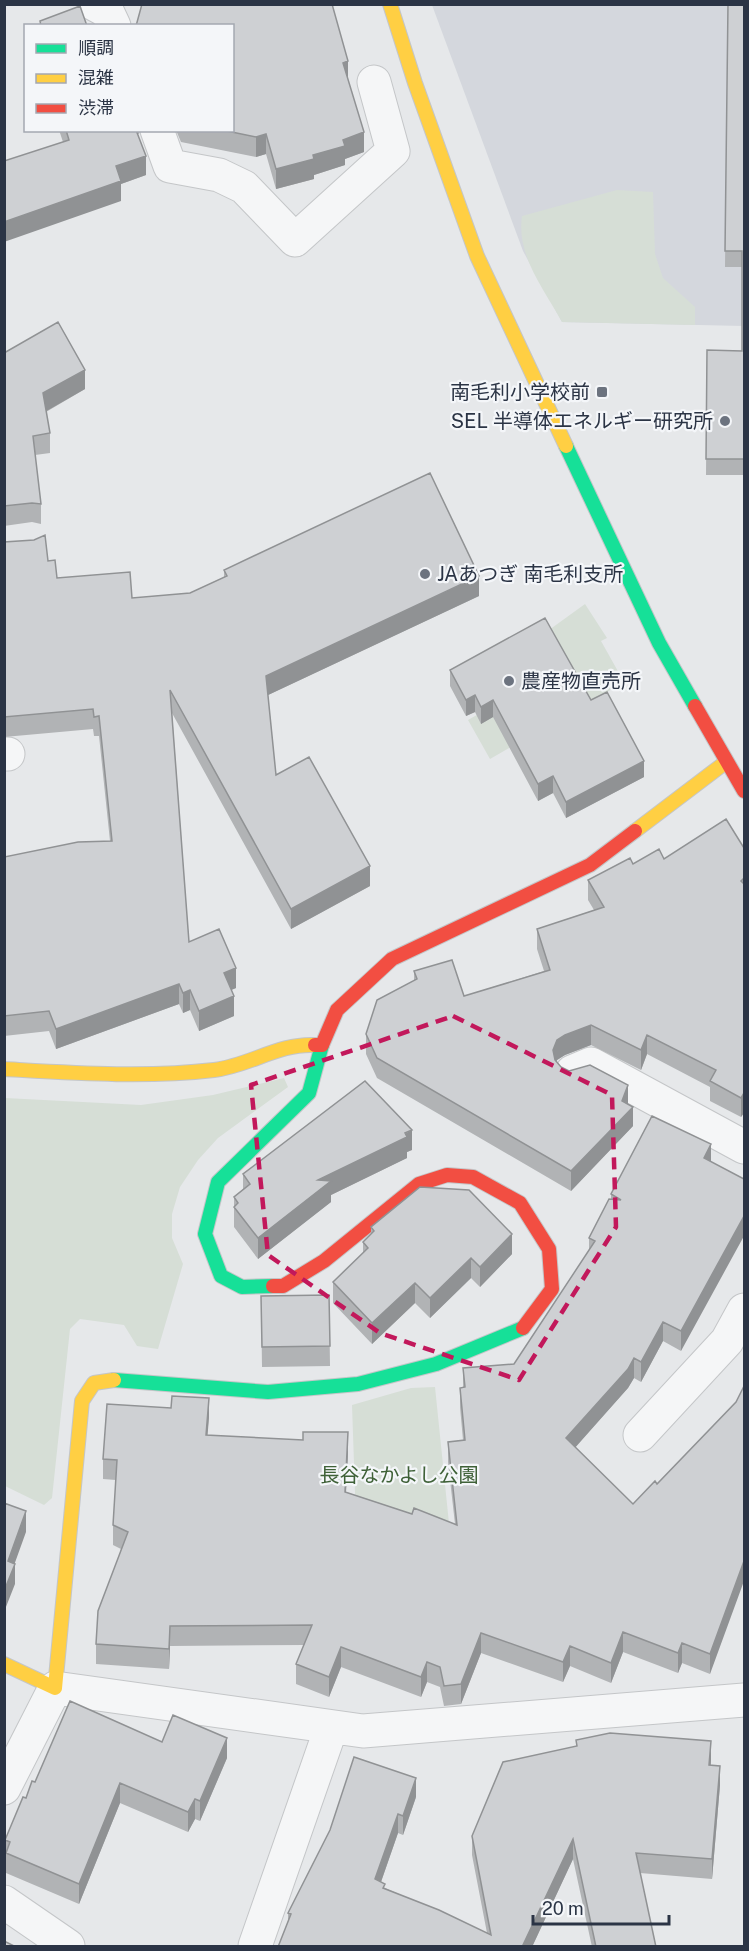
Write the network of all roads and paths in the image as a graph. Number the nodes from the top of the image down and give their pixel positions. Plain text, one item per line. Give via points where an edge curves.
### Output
1 (94, 4) edge
2 (390, 4) edge
3 (113, 24) edge
4 (374, 82) dead end
5 (158, 132) edge
6 (735, 755) edge
7 (744, 791) edge
8 (322, 1045) junction
9 (4, 1070) edge
10 (572, 1072) edge
11 (744, 1147) edge
12 (744, 1310) edge
13 (736, 1346) edge
14 (639, 1435) dead end
15 (4, 1664) edge
16 (55, 1688) junction
17 (744, 1700) edge
18 (332, 1728) junction
19 (4, 1788) edge
20 (4, 1902) edge
21 (68, 1947) edge
22 (255, 1947) edge

1 - 3 street via 107,11
2 - 6 street via 477,256 659,643
4 - 5 street via 393,151 295,240 244,187 219,175 170,166
6 - 7 street
6 - 8 street via 590,865 392,959 337,1010
8 - 9 street via 302,1042 218,1070 125,1075
8 - 16 street via 309,1093 218,1182 205,1234 221,1276 242,1287 283,1286 324,1261 419,1184 447,1175 473,1177 520,1203 549,1249 552,1289 525,1327 436,1364 358,1384 268,1392 116,1380 94,1383 82,1401
10 - 11 street via 591,1064
12 - 13 street
13 - 14 street
15 - 16 street
16 - 18 street
16 - 19 street
17 - 18 street via 363,1731
18 - 22 street
20 - 21 street

